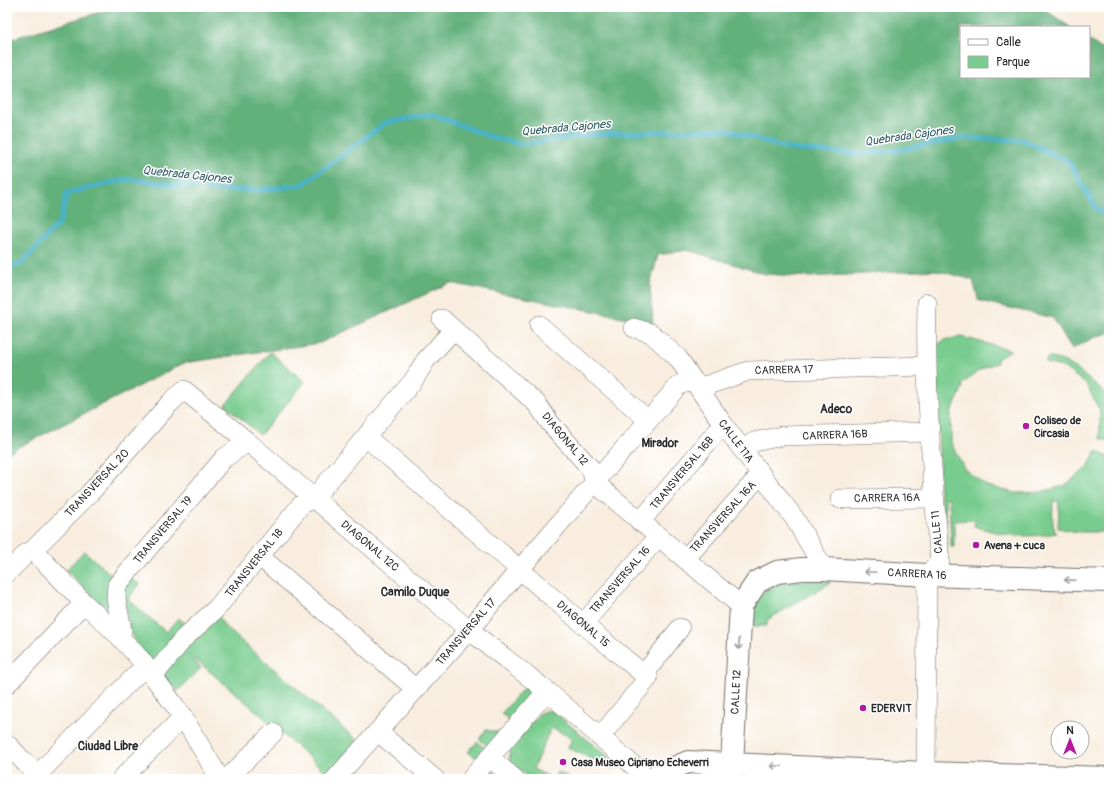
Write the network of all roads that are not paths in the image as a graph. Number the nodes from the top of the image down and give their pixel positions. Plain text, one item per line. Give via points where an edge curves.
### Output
1 (927, 304) dead end
2 (448, 325) joint
3 (540, 326) dead end
4 (634, 328) dead end
5 (926, 366) junction
6 (695, 384) junction
7 (184, 390) joint
8 (648, 420) junction
9 (723, 424) junction
10 (929, 432) junction
11 (366, 437) junction
12 (248, 442) junction
13 (743, 450) junction
14 (761, 474) junction
15 (594, 483) junction
16 (314, 498) junction
17 (934, 498) junction
18 (840, 499) dead end
19 (640, 522) junction
20 (658, 537) junction
21 (33, 550) junction
22 (259, 556) junction
23 (685, 559) junction
24 (520, 569) junction
25 (824, 570) junction
26 (7, 573) edge
27 (927, 575) junction
28 (1109, 581) edge
29 (84, 603) junction
30 (741, 606) junction
31 (583, 624) junction
32 (680, 628) dead end
33 (469, 630) junction
34 (118, 635) junction
35 (150, 671) junction
36 (648, 678) junction
37 (7, 684) edge
38 (416, 689) junction
39 (547, 691) junction
40 (183, 717) junction
41 (378, 732) junction
42 (272, 733) dead end
43 (600, 737) junction
44 (7, 744) edge
45 (490, 758) junction
46 (732, 772) edge
47 (926, 776) edge
48 (38, 777) edge
49 (512, 778) edge
50 (1109, 778) edge
51 (121, 779) edge
52 (220, 779) edge
53 (227, 779) edge
54 (335, 779) edge
55 (435, 779) edge
56 (471, 779) edge
57 (648, 779) edge

1 - 5 street, CALLE 11
2 - 11 street, TRANSVERSAL 18 via 412,381
2 - 15 street, DIAGONAL 12 via 536,404 591,470
3 - 8 street
4 - 6 street, CALLE 11A via 651,333 678,358
5 - 6 street, CARRERA 17 via 748,371 705,386
5 - 10 street, CALLE 11
6 - 8 street, CARRERA 17 via 687,382 679,385
6 - 9 street, CALLE 11A
7 - 12 street, DIAGONAL 12C
7 - 21 street, TRANSVERSAL 20 via 89,494
8 - 15 street, CARRERA 17
9 - 13 street, CALLE 11A
9 - 19 street, TRANSVERSAL 16B
10 - 13 street, CARRERA 16B via 782,436 754,442
10 - 17 street, CALLE 11
11 - 16 street, TRANSVERSAL 18
11 - 24 street, DIAGONAL 15
12 - 16 street, DIAGONAL 12C
12 - 34 street, TRANSVERSAL 19 via 224,458 117,585 116,599 122,630
13 - 14 street, CALLE 11A
14 - 23 street, TRANSVERSAL 16A
14 - 25 street, CALLE 11A via 796,519
15 - 19 street, DIAGONAL 12
15 - 24 street, TRANSVERSAL 17
16 - 22 street, TRANSVERSAL 18 via 301,504
16 - 33 street, DIAGONAL 12C
17 - 18 street, CARRERA 16A
17 - 27 street, CALLE 11 via 940,562
19 - 20 street, DIAGONAL 12
20 - 23 street, DIAGONAL 12
20 - 31 street, TRANSVERSAL 16
21 - 26 street, TRANSVERSAL 20
21 - 29 street
22 - 35 street, TRANSVERSAL 18 via 216,609 184,638 159,670
22 - 38 street
23 - 30 street, DIAGONAL 12
24 - 31 street, DIAGONAL 15
24 - 33 street, TRANSVERSAL 17
27 -> 25 street, CARRERA 16
25 - 30 street, CARRERA 16 via 777,572 757,582
28 -> 27 street, CARRERA 16
27 - 47 street
29 - 34 street
29 - 37 street
30 -> 46 street, CALLE 12
31 - 36 street, DIAGONAL 15
32 - 36 street via 648,669
33 - 38 street, TRANSVERSAL 17
33 - 39 street, DIAGONAL 12C
34 - 35 street
35 - 40 street
35 - 48 street, TRANSVERSAL 18 via 138,673
36 - 43 street
38 - 41 street, TRANSVERSAL 17
39 - 43 street, DIAGONAL 12C
39 - 45 street
40 - 51 street
40 - 52 street
41 - 54 street, TRANSVERSAL 17
41 - 55 street
42 - 53 street
43 - 57 street, DIAGONAL 12C
44 - 48 street
45 - 49 street
45 - 56 street
47 -> 46 street
46 - 57 street via 688,762
47 - 50 street

